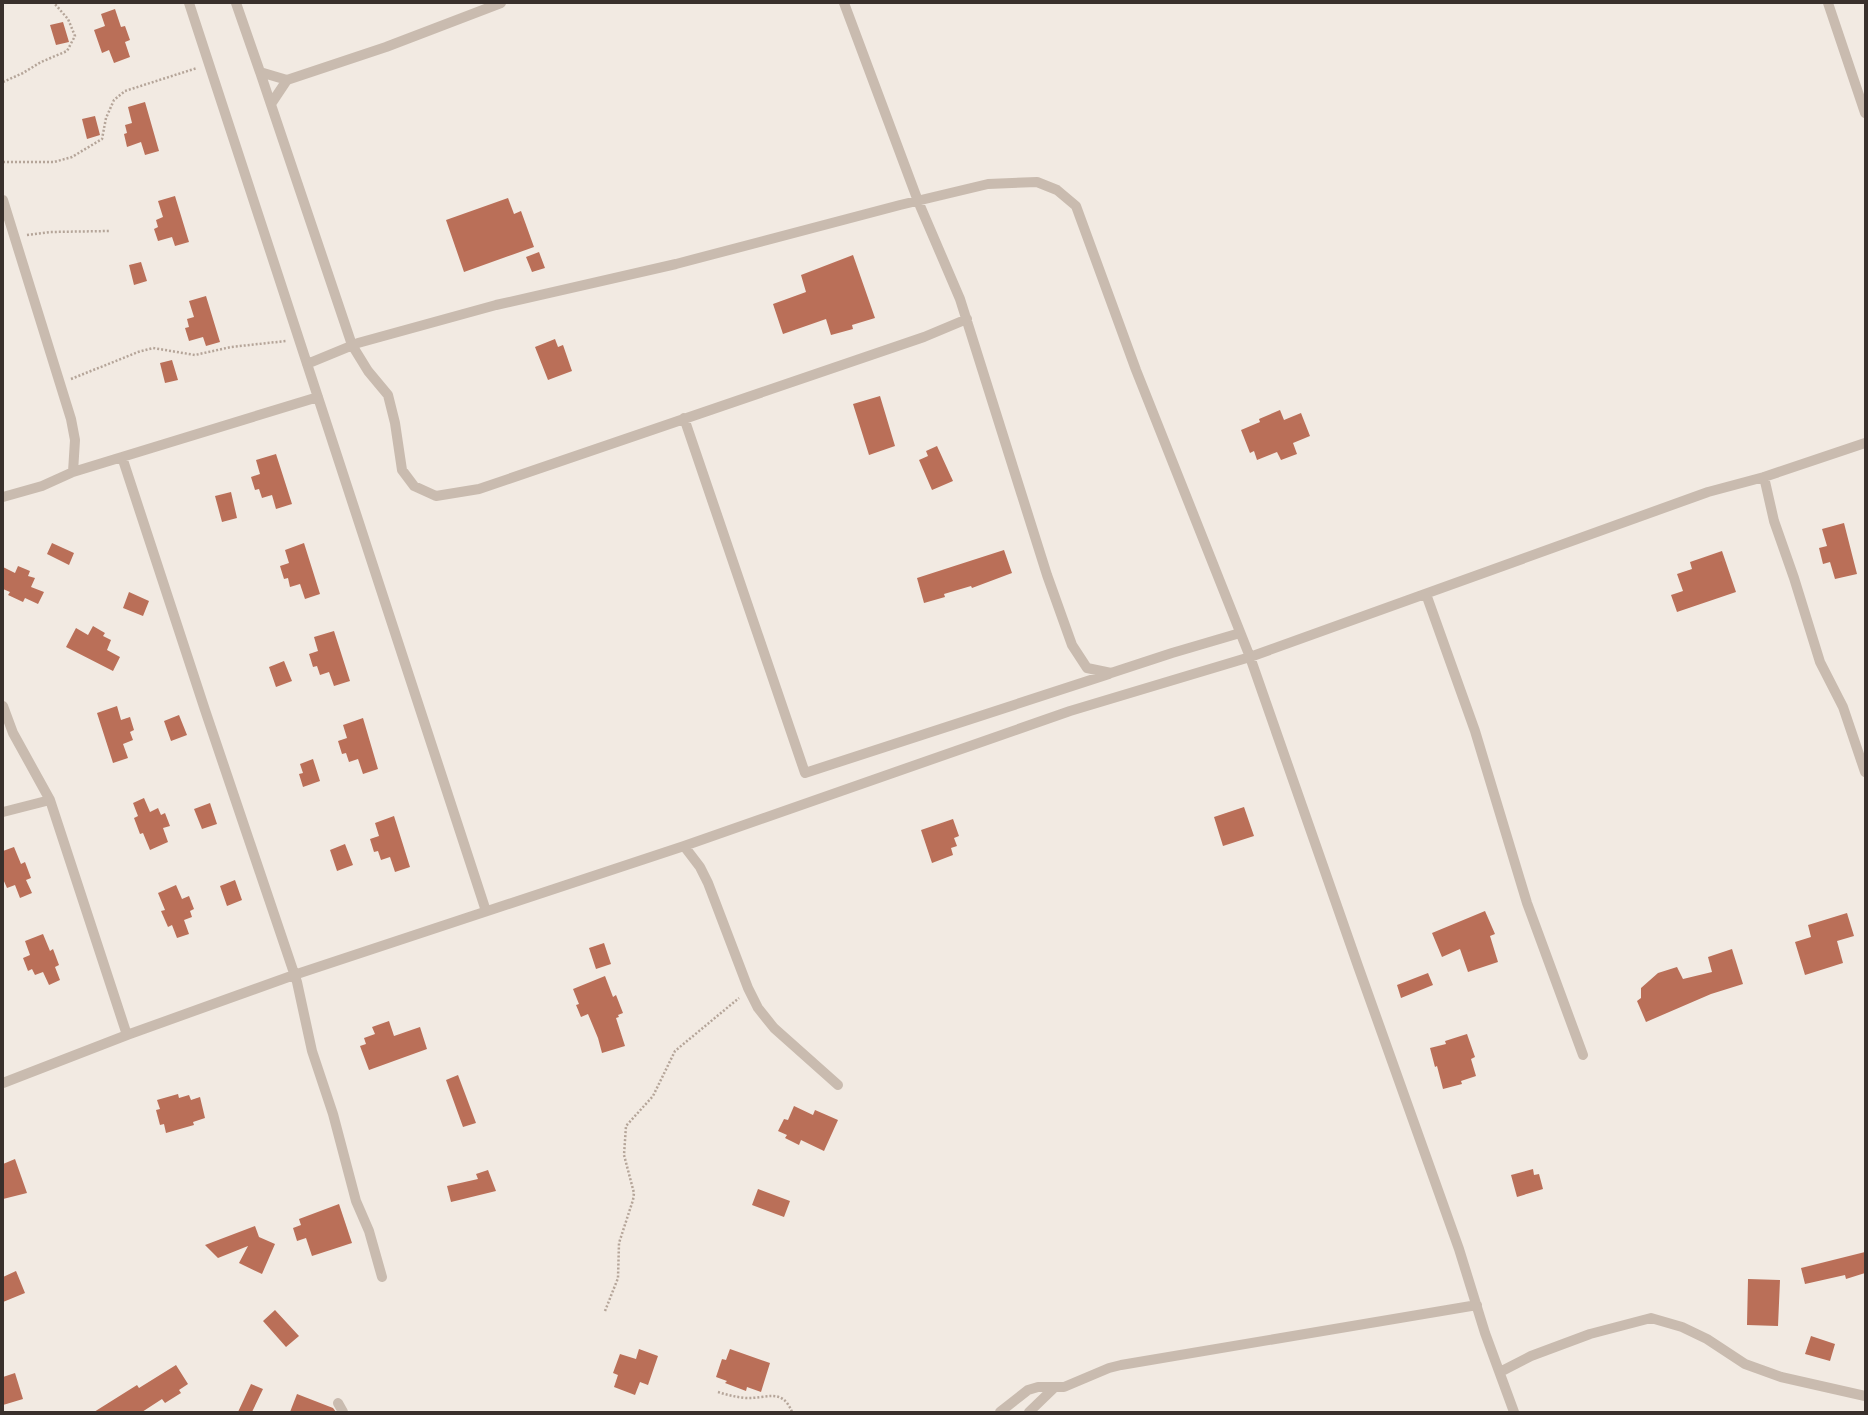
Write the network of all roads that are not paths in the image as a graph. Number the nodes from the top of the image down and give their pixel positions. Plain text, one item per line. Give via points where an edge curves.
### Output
1 (189, 3) edge
2 (236, 3) edge
3 (501, 3) edge
4 (844, 3) edge
5 (1828, 3) edge
6 (260, 72) junction
7 (286, 80) junction
8 (271, 104) junction
9 (1865, 113) edge
10 (3, 200) edge
11 (918, 200) junction
12 (967, 318) junction
13 (352, 345) junction
14 (307, 364) junction
15 (318, 397) junction
16 (684, 418) junction
17 (1865, 443) edge
18 (122, 457) junction
19 (73, 472) junction
20 (1764, 477) junction
21 (3, 497) edge
22 (1426, 594) junction
23 (1240, 633) junction
24 (1250, 657) junction
25 (1111, 673) junction
26 (3, 706) edge
27 (1865, 772) edge
28 (50, 800) junction
29 (3, 812) edge
30 (684, 846) junction
31 (486, 911) junction
32 (294, 975) junction
33 (127, 1035) junction
34 (1583, 1055) dead end
35 (3, 1084) edge
36 (838, 1085) dead end
37 (382, 1277) dead end
38 (1477, 1305) junction
39 (1500, 1372) junction
40 (1055, 1387) junction
41 (1865, 1396) edge
42 (1000, 1412) edge
43 (1030, 1412) edge
44 (1514, 1412) edge

1 - 14 street
2 - 6 street
3 - 7 street via 386,47
4 - 11 street
5 - 9 street
6 - 7 street
6 - 8 street
7 - 8 street
8 - 13 street
10 - 19 street via 75,440
11 - 12 street
11 - 13 street via 676,264 496,305
11 - 23 street via 988,184 1037,182 1057,190 1076,206 1136,370
12 - 16 street via 924,338
12 - 25 street via 1047,575 1072,645 1087,668
13 - 14 street
13 - 16 street via 388,396 396,423 402,470 414,486 436,496 479,489
14 - 15 street
15 - 18 street
15 - 31 street
16 - 25 street via 805,773
17 - 20 street
18 - 19 street
18 - 32 street
19 - 21 street via 42,486
20 - 22 street via 1708,492
20 - 27 street via 1774,521 1820,662 1843,707
22 - 24 street
22 - 34 street via 1475,731 1527,902
23 - 24 street
23 - 25 street
24 - 30 street via 1070,711
24 - 38 street
26 - 28 street via 13,733
28 - 29 street
28 - 33 street
30 - 31 street
30 - 36 street via 708,882 758,1008 774,1028
31 - 32 street
32 - 33 street
32 - 37 street via 312,1051 348,1165 351,1185 369,1231
33 - 35 street
38 - 39 street
38 - 40 street via 1121,1365 1075,1383
39 - 41 street via 1531,1356 1590,1334 1651,1318 1682,1326 1745,1364 1781,1377
39 - 44 street
40 - 42 street via 1028,1390
40 - 43 street

